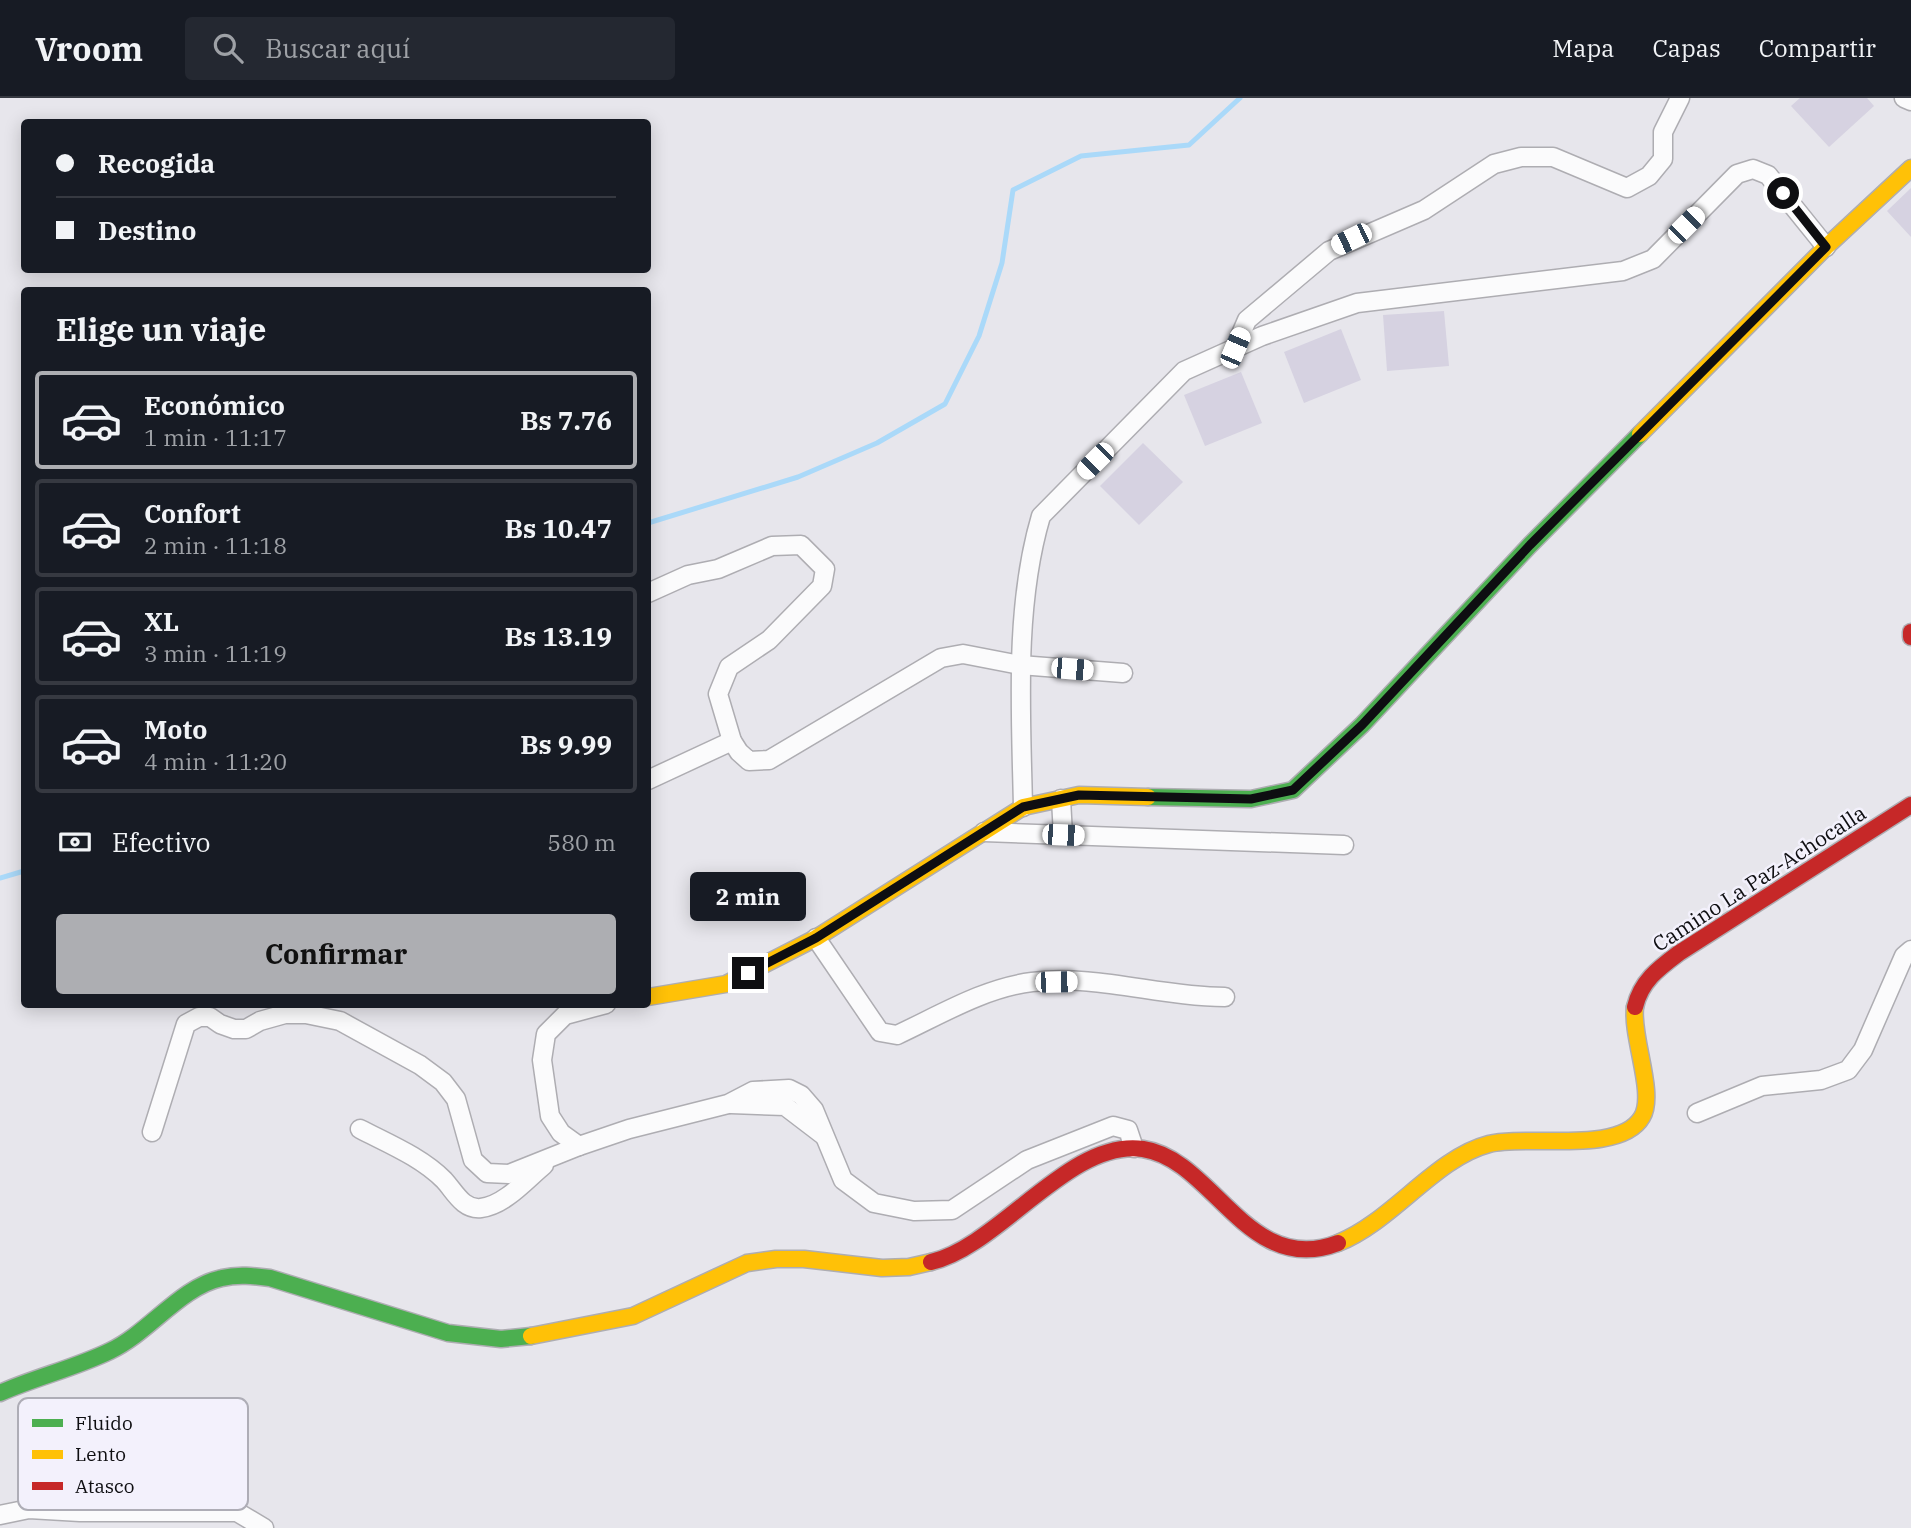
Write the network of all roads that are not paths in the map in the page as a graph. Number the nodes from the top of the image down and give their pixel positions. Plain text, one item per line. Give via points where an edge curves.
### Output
1 (1680, 98) edge
2 (1904, 98) edge
3 (1911, 102) edge
4 (1911, 168) edge
5 (1826, 247) junction
6 (1235, 348) junction
7 (651, 592) edge
8 (1020, 665) junction
9 (1123, 673) dead end
10 (732, 741) junction
11 (651, 779) edge
12 (1060, 799) junction
13 (1911, 805) edge
14 (1023, 807) junction
15 (984, 832) junction
16 (1063, 835) junction
17 (1344, 845) dead end
18 (816, 938) junction
19 (1911, 950) edge
20 (651, 997) edge
21 (1225, 997) dead end
22 (591, 1008) edge
23 (1696, 1113) dead end
24 (360, 1129) dead end
25 (152, 1132) dead end
26 (579, 1146) junction
27 (1134, 1148) junction
28 (555, 1156) junction
29 (0, 1393) edge
30 (24, 1510) edge
31 (46, 1510) edge
32 (0, 1515) edge
33 (264, 1528) edge

1 - 6 street via 1663,132 1663,159 1649,176 1627,188 1553,157 1494,163 1424,209 1329,251 1247,320
2 - 3 street
4 - 5 main road
5 - 6 street via 1768,175 1753,169 1737,174 1653,258 1623,271 1357,303
5 - 12 main road via 1530,545 1362,725 1293,790 1251,799 1079,795
6 - 8 street via 1184,371 1041,516 1032,547
7 - 10 street via 772,546 801,545 825,569 822,586 769,640 729,667 718,694
8 - 9 street
8 - 10 street via 963,654 941,658 769,760 749,761
8 - 14 street
10 - 11 street
12 - 14 main road
12 - 16 street
13 - 27 main road, Camino La Paz-Achocalla via 1648,976 1633,1017 1646,1106 1634,1129 1621,1136 1509,1140 1488,1145 1438,1172 1360,1235 1314,1249 1271,1241 1255,1232 1181,1164
14 - 15 main road
15 - 16 street
15 - 18 main road
16 - 17 street
18 - 20 main road via 726,984
18 - 21 street via 880,1032 897,1035 990,992 1032,982 1080,981
19 - 23 street via 1903,956 1863,1051 1848,1070 1821,1080 1762,1086
22 - 26 street via 565,1015 546,1034 542,1060 550,1116 561,1133
24 - 28 street via 419,1160 470,1207 503,1200
25 - 28 street via 186,1024 210,1017 234,1029 246,1029 285,1014 306,1014 340,1021 443,1082 456,1099 474,1160 487,1173 509,1174
26 - 27 street via 727,1104 753,1091 789,1089 814,1110 843,1180 874,1203 914,1211 952,1210 1027,1160 1113,1126 1128,1130
26 - 28 street
27 - 29 main road, Camino La Paz-Achocalla via 1115,1150 1082,1164 966,1247 924,1266 880,1269 810,1259 764,1259 633,1316 502,1339 448,1333 270,1278 231,1275 198,1286 125,1342
30 - 32 street
31 - 33 street via 237,1512

